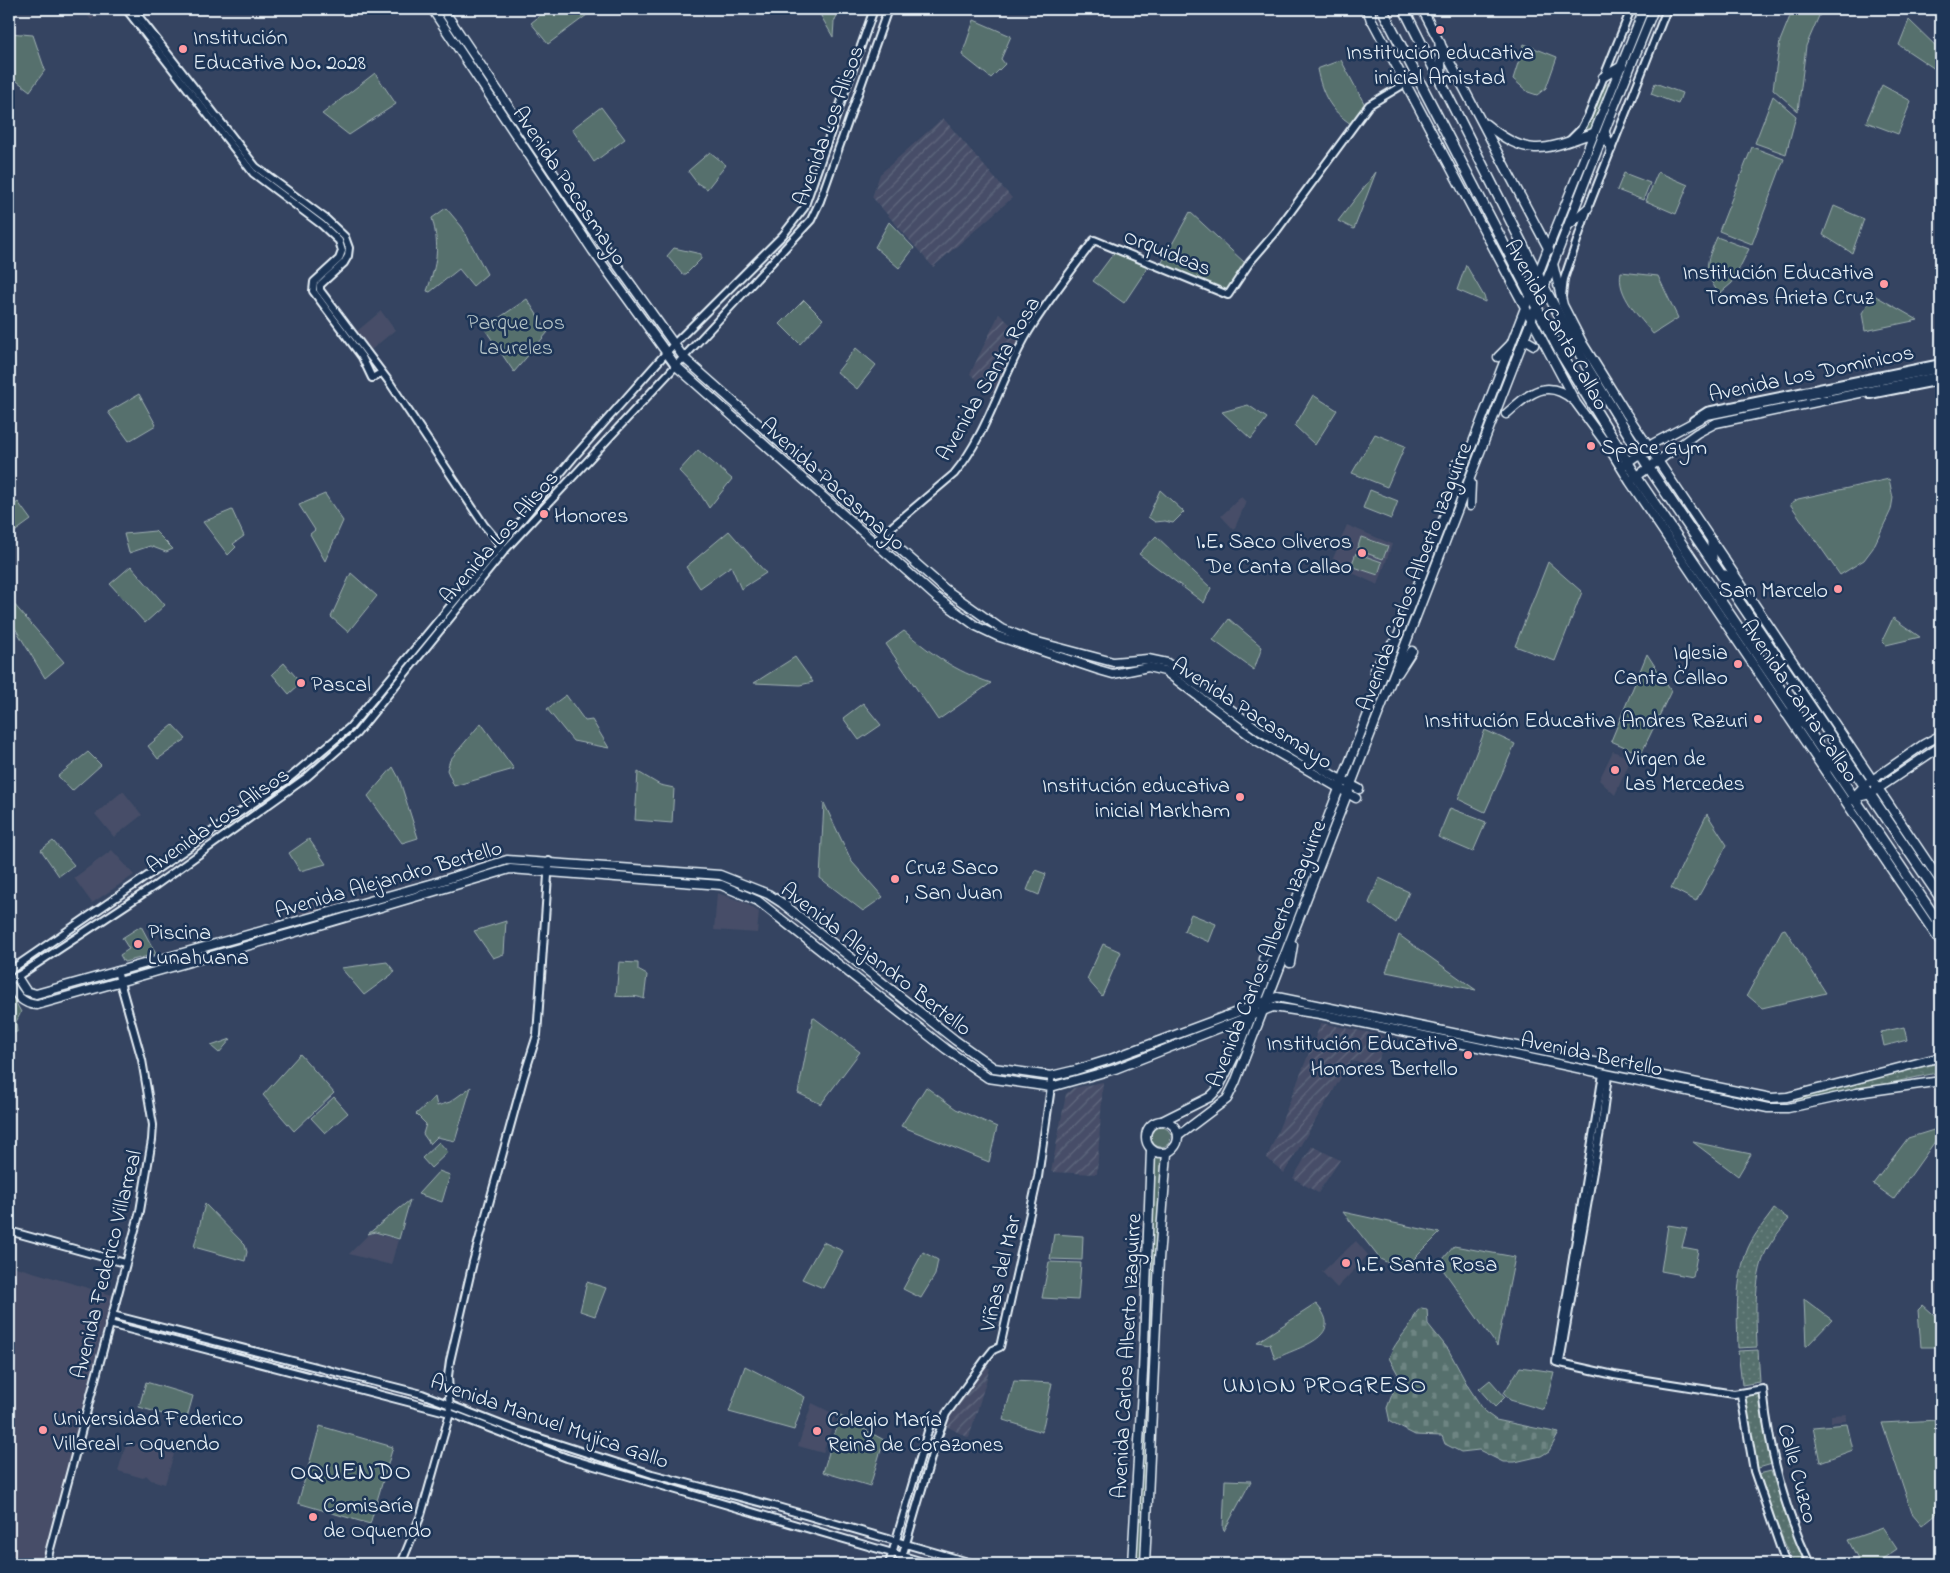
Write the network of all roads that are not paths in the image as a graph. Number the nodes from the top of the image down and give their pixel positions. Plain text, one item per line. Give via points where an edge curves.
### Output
1 (126, 9) edge
2 (133, 9) edge
3 (432, 9) edge
4 (443, 9) edge
5 (874, 9) edge
6 (888, 9) edge
7 (1366, 9) edge
8 (1370, 9) edge
9 (1382, 9) edge
10 (1404, 9) edge
11 (1422, 9) edge
12 (1631, 9) edge
13 (1644, 9) edge
14 (1654, 9) edge
15 (1667, 9) edge
16 (1371, 19) junction
17 (1440, 43) junction
18 (1622, 66) junction
19 (1603, 77) junction
20 (1441, 80) junction
21 (1406, 83) junction
22 (1610, 105) junction
23 (1482, 121) junction
24 (1604, 133) junction
25 (1593, 134) junction
26 (1569, 141) junction
27 (1611, 149) junction
28 (1588, 208) junction
29 (1568, 226) junction
30 (1094, 240) joint
31 (1549, 249) junction
32 (1553, 264) junction
33 (1539, 275) junction
34 (1544, 287) junction
35 (1531, 295) junction
36 (1562, 302) junction
37 (1537, 307) junction
38 (1526, 309) junction
39 (1532, 320) junction
40 (1524, 339) junction
41 (1513, 341) junction
42 (674, 344) junction
43 (1534, 345) dead end
44 (666, 352) junction
45 (1498, 357) dead end
46 (684, 358) junction
47 (1941, 363) edge
48 (676, 366) junction
49 (1941, 368) edge
50 (381, 373) junction
51 (1941, 376) edge
52 (1941, 381) edge
53 (1576, 403) junction
54 (1506, 414) dead end
55 (1691, 422) junction
56 (1680, 429) junction
57 (1700, 431) junction
58 (1687, 442) junction
59 (1643, 449) junction
60 (1456, 464) dead end
61 (1624, 465) junction
62 (1653, 465) junction
63 (1472, 473) junction
64 (1633, 479) junction
65 (1457, 487) junction
66 (1470, 506) dead end
67 (883, 534) junction
68 (874, 541) junction
69 (1712, 541) junction
70 (500, 544) junction
71 (1712, 560) junction
72 (1721, 573) junction
73 (1427, 577) junction
74 (1743, 588) junction
75 (1399, 634) junction
76 (1067, 650) junction
77 (1412, 651) dead end
78 (1064, 659) junction
79 (1374, 670) dead end
80 (1189, 683) junction
81 (1388, 687) junction
82 (1786, 713) junction
83 (1806, 726) junction
84 (1941, 735) edge
85 (1941, 746) edge
86 (1823, 754) junction
87 (1826, 771) junction
88 (1884, 772) junction
89 (1873, 780) junction
90 (1890, 780) junction
91 (1341, 785) junction
92 (1865, 786) junction
93 (1355, 787) junction
94 (1878, 788) junction
95 (1348, 793) junction
96 (1870, 794) junction
97 (1356, 798) dead end
98 (1851, 801) junction
99 (549, 861) junction
100 (548, 871) junction
101 (1941, 882) edge
102 (1940, 895) edge
103 (1939, 922) edge
104 (1294, 932) junction
105 (1284, 933) junction
106 (1939, 939) edge
107 (1263, 959) dead end
108 (1290, 963) dead end
109 (9, 967) edge
110 (118, 970) junction
111 (17, 977) junction
112 (120, 980) junction
113 (9, 982) edge
114 (1277, 997) joint
115 (1267, 1002) junction
116 (1255, 1005) junction
117 (1264, 1010) junction
118 (1251, 1016) junction
119 (1239, 1021) joint
120 (1941, 1057) edge
121 (1606, 1074) junction
122 (1051, 1076) junction
123 (1941, 1081) edge
124 (1052, 1087) junction
125 (1162, 1121) junction
126 (1178, 1136) junction
127 (1152, 1150) junction
128 (1167, 1153) junction
129 (9, 1231) edge
130 (125, 1263) junction
131 (112, 1315) junction
132 (109, 1324) junction
133 (1741, 1395) junction
134 (450, 1404) junction
135 (450, 1413) junction
136 (940, 1427) junction
137 (896, 1541) junction
138 (906, 1544) junction
139 (892, 1553) junction
140 (902, 1556) junction
141 (46, 1564) edge
142 (401, 1564) edge
143 (889, 1564) edge
144 (900, 1564) edge
145 (930, 1564) edge
146 (976, 1564) edge
147 (1132, 1564) edge
148 (1145, 1564) edge
149 (1786, 1564) edge
150 (1810, 1564) edge

1 - 50 street via 253,173 339,241 342,251 339,259 314,282 313,291 362,357 372,378
2 - 50 street via 256,167 346,237 349,252 344,263 320,285 320,290
3 - 44 main road, Avenida Pacasmayo via 593,251
4 - 42 main road, Avenida Pacasmayo via 592,231
5 - 42 street, Avenida Los Alisos via 804,208 783,235
6 - 46 street, Avenida Los Alisos via 811,220
7 - 16 main road, Avenida Canta Callao
8 - 16 highway
9 - 35 highway, Avenida Canta Callao
10 - 20 highway, Avenida Canta Callao
11 - 17 main road, Avenida Canta Callao
12 - 19 street
13 - 18 main road, Avenida Carlos Alberto Izaguirre
14 - 22 main road, Avenida Carlos Alberto Izaguirre
15 - 27 street
16 - 21 main road, Avenida Canta Callao
17 - 20 highway
17 - 23 main road, Avenida Canta Callao
18 - 19 main road
18 - 22 main road, Avenida Carlos Alberto Izaguirre
19 - 26 street via 1588,116
20 - 33 highway, Avenida Canta Callao
21 - 30 street, Orquideas via 1369,105 1228,295
21 - 38 main road, Avenida Canta Callao
22 - 24 main road, Avenida Carlos Alberto Izaguirre
22 - 25 main road, Avenida Carlos Alberto Izaguirre
23 - 26 main road via 1501,136 1526,148 1545,148
23 - 31 main road, Avenida Canta Callao
24 - 27 main road
24 - 29 main road, Avenida Carlos Alberto Izaguirre
25 - 26 main road
25 - 31 main road, Avenida Carlos Alberto Izaguirre
27 - 28 street
28 - 29 main road
28 - 36 street via 1564,279
29 - 32 main road, Avenida Carlos Alberto Izaguirre
30 - 67 street, Avenida Santa Rosa via 1029,332 962,465
31 - 32 main road, Avenida Canta Callao
31 - 33 main road, Avenida Carlos Alberto Izaguirre
32 - 34 main road, Avenida Carlos Alberto Izaguirre
32 - 36 main road, Avenida Canta Callao
33 - 34 highway, Avenida Canta Callao
33 - 35 main road, Avenida Carlos Alberto Izaguirre
34 - 37 main road, Avenida Carlos Alberto Izaguirre
34 - 59 highway, Avenida Canta Callao via 1587,367
35 - 37 highway, Avenida Canta Callao
35 - 38 main road, Avenida Carlos Alberto Izaguirre
36 - 59 main road, Avenida Canta Callao
37 - 39 main road, Avenida Carlos Alberto Izaguirre
37 - 61 highway, Avenida Canta Callao
38 - 39 main road, Avenida Canta Callao
38 - 41 main road, Avenida Carlos Alberto Izaguirre
39 - 40 main road, Avenida Carlos Alberto Izaguirre
39 - 53 main road, Avenida Canta Callao
40 - 43 main road
40 - 63 main road, Avenida Carlos Alberto Izaguirre
41 - 45 main road
41 - 65 main road, Avenida Carlos Alberto Izaguirre
42 - 44 street, Avenida Los Alisos
42 - 46 main road, Avenida Pacasmayo
44 - 48 main road, Avenida Pacasmayo
44 - 70 street, Avenida Los Alisos
46 - 48 street, Avenida Los Alisos
46 - 67 main road, Avenida Pacasmayo
47 - 55 street, Avenida Los Dominicos via 1707,411
48 - 68 main road, Avenida Pacasmayo
48 - 111 street, Avenida Los Alisos via 504,550 356,734 307,777 156,885
49 - 55 main road, Avenida Los Dominicos via 1711,414
50 - 70 street
51 - 57 main road, Avenida Los Dominicos via 1719,422
52 - 57 street, Avenida Los Dominicos
53 - 54 main road via 1558,392 1540,389 1524,397
53 - 61 main road, Avenida Canta Callao
55 - 56 main road, Avenida Los Dominicos
56 - 58 main road via 1678,439
56 - 59 main road, Avenida Los Dominicos
57 - 58 main road, Avenida Los Dominicos
58 - 62 main road, Avenida Los Dominicos
59 - 61 main road, Avenida Los Dominicos
59 - 62 highway, Avenida Canta Callao
60 - 65 main road
61 - 64 highway, Avenida Canta Callao
62 - 64 main road, Avenida Los Dominicos
62 - 69 main road, Avenida Canta Callao
62 - 71 highway, Avenida Canta Callao
63 - 66 main road
63 - 73 main road, Avenida Carlos Alberto Izaguirre
64 - 82 main road, Avenida Canta Callao
64 - 83 highway, Avenida Canta Callao
65 - 73 main road, Avenida Carlos Alberto Izaguirre
67 - 68 street, Avenida Santa Rosa
67 - 76 main road, Avenida Pacasmayo via 945,590 982,617 1007,631
68 - 78 main road, Avenida Pacasmayo via 936,597 976,626
69 - 71 highway
69 - 74 main road, Avenida Canta Callao
70 - 109 street, Avenida Los Alisos via 350,727 287,780 20,964
71 - 72 highway, Avenida Canta Callao
72 - 74 highway
72 - 92 highway, Avenida Canta Callao
73 - 75 main road, Avenida Carlos Alberto Izaguirre
73 - 81 main road, Avenida Carlos Alberto Izaguirre
74 - 89 main road, Avenida Canta Callao
75 - 79 main road
75 - 91 main road, Avenida Carlos Alberto Izaguirre
76 - 78 main road
76 - 80 main road, Avenida Pacasmayo via 1113,662 1148,659 1168,663
77 - 81 main road
78 - 80 main road, Avenida Pacasmayo via 1113,674 1148,668 1165,670
80 - 91 main road, Avenida Pacasmayo via 1256,740
81 - 93 main road, Avenida Carlos Alberto Izaguirre
82 - 83 highway
82 - 87 main road, Avenida Canta Callao
83 - 86 highway, Avenida Canta Callao
84 - 88 main road
85 - 90 main road
86 - 87 highway
86 - 98 highway, Avenida Canta Callao
87 - 98 main road, Avenida Canta Callao
88 - 89 main road
88 - 90 main road via 1890,775
89 - 92 main road
89 - 94 main road, Avenida Canta Callao
90 - 94 main road
91 - 93 main road, Avenida Pacasmayo
91 - 95 main road, Avenida Pacasmayo
91 - 105 main road, Avenida Carlos Alberto Izaguirre
92 - 96 highway, Avenida Canta Callao
92 - 98 main road
93 - 95 main road, Avenida Carlos Alberto Izaguirre
94 - 96 main road
94 - 101 main road, Avenida Canta Callao
95 - 97 main road, Avenida Pacasmayo
95 - 104 main road, Avenida Carlos Alberto Izaguirre
96 - 98 main road
96 - 102 highway, Avenida Canta Callao
98 - 103 highway, Avenida Canta Callao
98 - 106 main road, Avenida Canta Callao
99 - 100 street
99 - 110 main road, Avenida Alejandro Bertello via 507,860 419,888
99 - 122 main road, Avenida Alejandro Bertello via 720,875 768,894 994,1068
100 - 112 main road, Avenida Alejandro Bertello via 510,869
100 - 124 main road, Avenida Alejandro Bertello via 721,885 758,901 976,1071 988,1078
100 - 134 street via 537,1035 473,1262 450,1361
103 - 106 highway
104 - 108 main road
104 - 115 main road, Avenida Carlos Alberto Izaguirre
105 - 107 main road
105 - 116 main road, Avenida Carlos Alberto Izaguirre
109 - 111 street
110 - 111 main road, Avenida Alejandro Bertello via 36,994 26,991
110 - 112 street, Avenida Federico Villarreal
111 - 113 street, Avenida Los Alisos
112 - 113 main road, Avenida Alejandro Bertello via 37,1005 20,999
112 - 130 street, Avenida Federico Villarreal via 142,1060 152,1125 148,1173
114 - 115 main road, Avenida Alejandro Bertello
114 - 120 main road, Avenida Bertello via 1771,1098 1787,1097
115 - 116 main road, Avenida Alejandro Bertello
115 - 117 main road, Avenida Carlos Alberto Izaguirre
116 - 118 main road, Avenida Carlos Alberto Izaguirre
116 - 122 main road, Avenida Alejandro Bertello via 1108,1060
117 - 118 main road, Avenida Bertello
117 - 121 main road, Avenida Bertello via 1273,1006 1293,1009
117 - 126 main road, Avenida Carlos Alberto Izaguirre via 1227,1099
118 - 119 main road, Avenida Bertello
118 - 125 main road, Avenida Carlos Alberto Izaguirre via 1218,1089 1202,1103
119 - 124 main road, Avenida Alejandro Bertello via 1115,1069
121 - 123 main road, Avenida Bertello via 1779,1108
121 - 133 street via 1558,1362 1614,1375
122 - 124 street, Viñas del Mar
124 - 136 street, Viñas del Mar via 1038,1177 1000,1347 993,1350 958,1395
125 - 126 main road via 1174,1126
125 - 127 main road via 1152,1124 1146,1132 1146,1142
126 - 128 main road via 1176,1146
127 - 128 main road
127 - 147 main road, Avenida Carlos Alberto Izaguirre
128 - 148 main road, Avenida Carlos Alberto Izaguirre
129 - 130 street
130 - 131 street, Avenida Federico Villarreal
131 - 132 street, Avenida Federico Villarreal
131 - 134 street, Avenida Manuel Mujica Gallo via 331,1370
132 - 135 street, Avenida Manuel Mujica Gallo
132 - 141 street, Avenida Federico Villarreal
133 - 149 street, Calle Cuzco via 1754,1471
133 - 150 street, Calle Cuzco via 1763,1389 1768,1433 1780,1488
134 - 135 street
134 - 137 street, Avenida Manuel Mujica Gallo via 512,1429 652,1474
135 - 139 street, Avenida Manuel Mujica Gallo via 567,1458
135 - 142 street via 421,1515
136 - 137 street via 931,1421
136 - 138 street, Viñas del Mar
137 - 138 street, Avenida Manuel Mujica Gallo
137 - 139 street
138 - 140 street, Viñas del Mar
138 - 146 street, Avenida Manuel Mujica Gallo
139 - 140 street, Avenida Manuel Mujica Gallo
139 - 143 street
140 - 144 street, Viñas del Mar
140 - 145 street, Avenida Manuel Mujica Gallo

